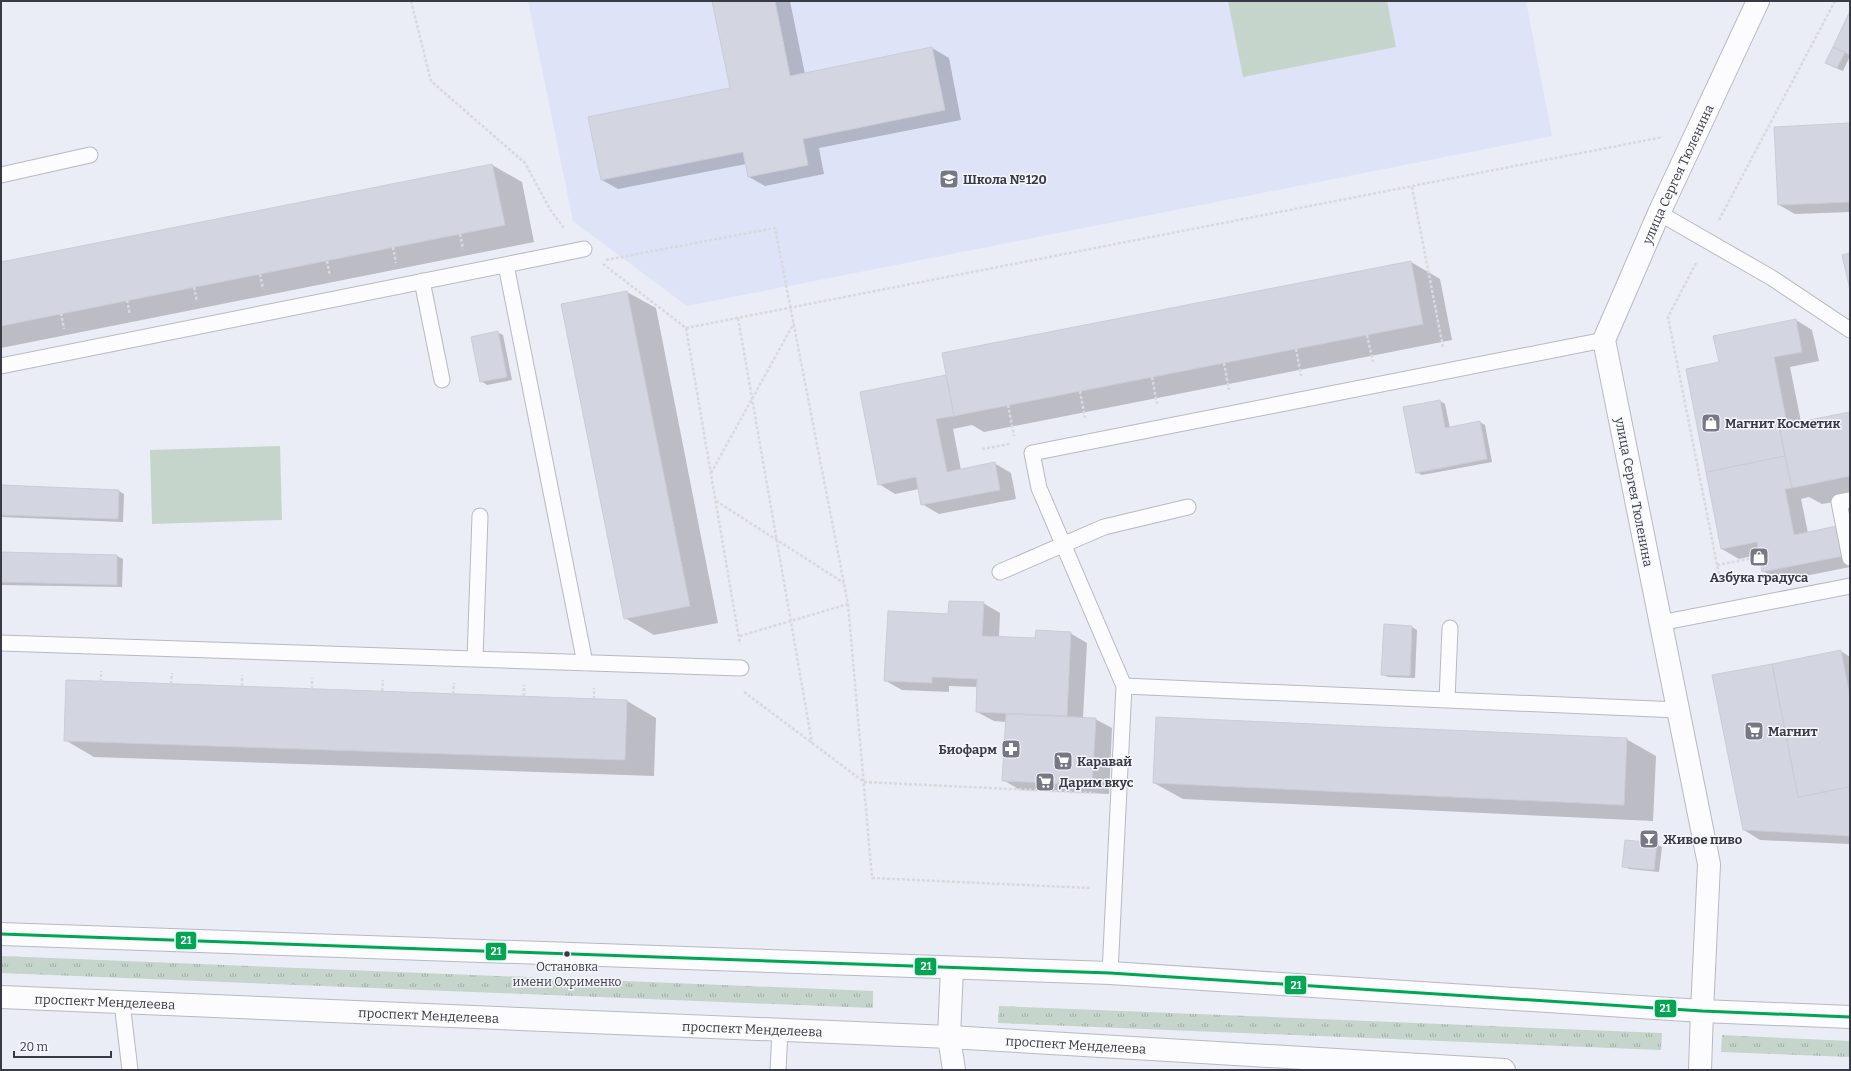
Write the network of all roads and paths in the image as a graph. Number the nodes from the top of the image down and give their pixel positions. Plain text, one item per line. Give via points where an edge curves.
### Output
1 (411, 1) edge
2 (1758, 1) edge
3 (1836, 1) edge
4 (1668, 136) dead end
5 (90, 155) dead end
6 (1, 175) edge
7 (1412, 187) junction
8 (1659, 213) junction
9 (1708, 242) junction
10 (584, 249) joint
11 (506, 265) junction
12 (422, 281) junction
13 (791, 308) junction
14 (738, 318) junction
15 (794, 323) junction
16 (686, 328) junction
17 (1850, 330) edge
18 (1367, 335) dead end
19 (1604, 340) junction
20 (1296, 349) dead end
21 (1443, 350) dead end
22 (1224, 363) dead end
23 (1373, 364) dead end
24 (1, 366) edge
25 (1152, 377) dead end
26 (1301, 379) dead end
27 (442, 380) dead end
28 (1080, 391) dead end
29 (1230, 393) dead end
30 (752, 398) junction
31 (1008, 405) dead end
32 (1158, 407) dead end
33 (1086, 421) dead end
34 (1016, 442) dead end
35 (711, 473) junction
36 (1850, 500) edge
37 (716, 501) junction
38 (1188, 507) dead end
39 (480, 516) dead end
40 (777, 540) junction
41 (1063, 545) junction
42 (1759, 557) dead end
43 (1850, 558) edge
44 (1717, 565) junction
45 (1000, 572) dead end
46 (844, 584) junction
47 (1850, 586) edge
48 (848, 604) junction
49 (1726, 611) junction
50 (791, 621) junction
51 (1660, 624) junction
52 (1450, 628) dead end
53 (1, 643) edge
54 (475, 659) junction
55 (585, 663) junction
56 (741, 668) dead end
57 (1124, 686) junction
58 (742, 691) dead end
59 (1447, 700) junction
60 (1678, 710) junction
61 (812, 743) junction
62 (864, 782) junction
63 (1119, 794) junction
64 (1114, 889) junction
65 (1, 934) edge
66 (952, 968) junction
67 (1110, 973) junction
68 (1, 997) edge
69 (122, 1003) junction
70 (1702, 1012) junction
71 (1850, 1016) edge
72 (780, 1030) junction
73 (949, 1037) junction
74 (130, 1070) edge
75 (778, 1070) edge
76 (954, 1070) edge
77 (1504, 1070) edge
78 (1700, 1070) edge

1 - 10 path via 431,81 525,163 551,211 571,239
2 - 8 main road, улица Сергея Тюленина
3 - 9 path
4 - 7 path
5 - 6 lane
7 - 13 path
7 - 21 path
8 - 9 lane
8 - 19 main road, улица Сергея Тюленина
9 - 17 lane via 1772,278
9 - 44 path via 1668,317
10 - 11 lane
11 - 12 lane
11 - 55 lane
12 - 24 lane
12 - 27 lane
13 - 14 path
13 - 15 path
13 - 16 path via 775,228 600,261
14 - 16 path
14 - 30 path
15 - 30 path
15 - 46 path
16 - 35 path
18 - 23 path
19 - 41 lane via 1032,453 1039,488
19 - 51 main road, улица Сергея Тюленина
20 - 26 path
22 - 29 path
25 - 32 path
28 - 33 path
30 - 35 path
30 - 40 path
31 - 34 path
35 - 37 path
36 - 43 lane via 1839,502
37 - 40 path
37 - 50 path via 740,636
38 - 41 lane via 1104,527
39 - 54 lane
40 - 46 path
40 - 50 path
41 - 45 lane
41 - 57 lane
42 - 44 path
44 - 49 path
46 - 48 path
47 - 49 lane
48 - 50 path
48 - 62 path
49 - 51 lane
50 - 61 path
51 - 60 main road, улица Сергея Тюленина
52 - 59 lane
53 - 54 lane
54 - 55 lane
55 - 56 lane
57 - 59 lane
57 - 63 lane
58 - 61 path
59 - 60 lane
60 - 70 main road, улица Сергея Тюленина via 1708,864
61 - 62 path
62 - 63 path
62 - 64 path via 872,878
63 - 64 lane
64 - 67 lane
65 - 66 main road
66 - 67 main road
66 - 73 main road
67 - 70 main road
68 - 69 main road, проспект Менделеева
69 - 72 main road, проспект Менделеева
69 - 74 lane
70 - 71 main road
70 - 78 main road, улица Сергея Тюленина
72 - 73 main road, проспект Менделеева
72 - 75 lane
73 - 76 main road
73 - 77 main road, проспект Менделеева

